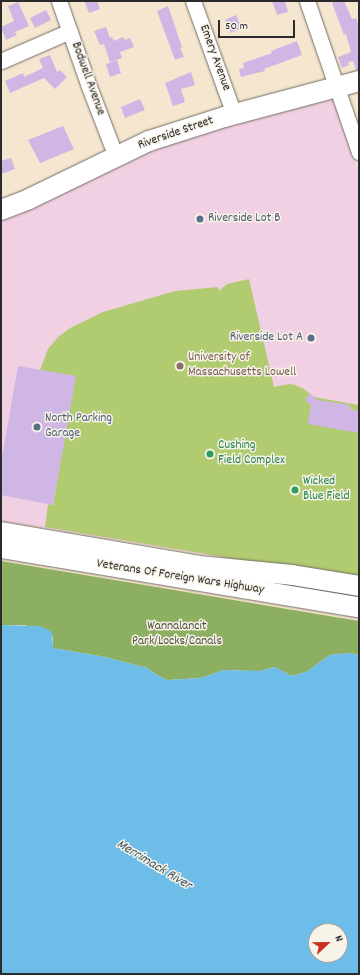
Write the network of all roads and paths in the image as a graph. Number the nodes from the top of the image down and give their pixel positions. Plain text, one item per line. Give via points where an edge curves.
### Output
1 (59, 1) edge
2 (193, 1) edge
3 (307, 1) edge
4 (70, 31) junction
5 (1, 61) edge
6 (359, 81) edge
7 (337, 87) junction
8 (234, 114) junction
9 (356, 139) edge
10 (359, 152) edge
11 (116, 158) junction
12 (1, 210) edge
13 (1, 532) edge
14 (1, 548) edge
15 (359, 586) edge
16 (359, 607) edge

1 - 4 street, Bodwell Avenue
2 - 8 street, Emery Avenue
3 - 7 street
4 - 5 street
4 - 11 street, Bodwell Avenue
6 - 7 main road, Riverside Street
7 - 8 main road, Riverside Street
7 - 9 street
8 - 11 main road, Riverside Street via 149,141
9 - 10 street
11 - 12 main road, Riverside Street via 29,200
13 - 15 main road, Veterans Of Foreign Wars Highway via 199,566 292,575
14 - 16 main road, Veterans Of Foreign Wars Highway

